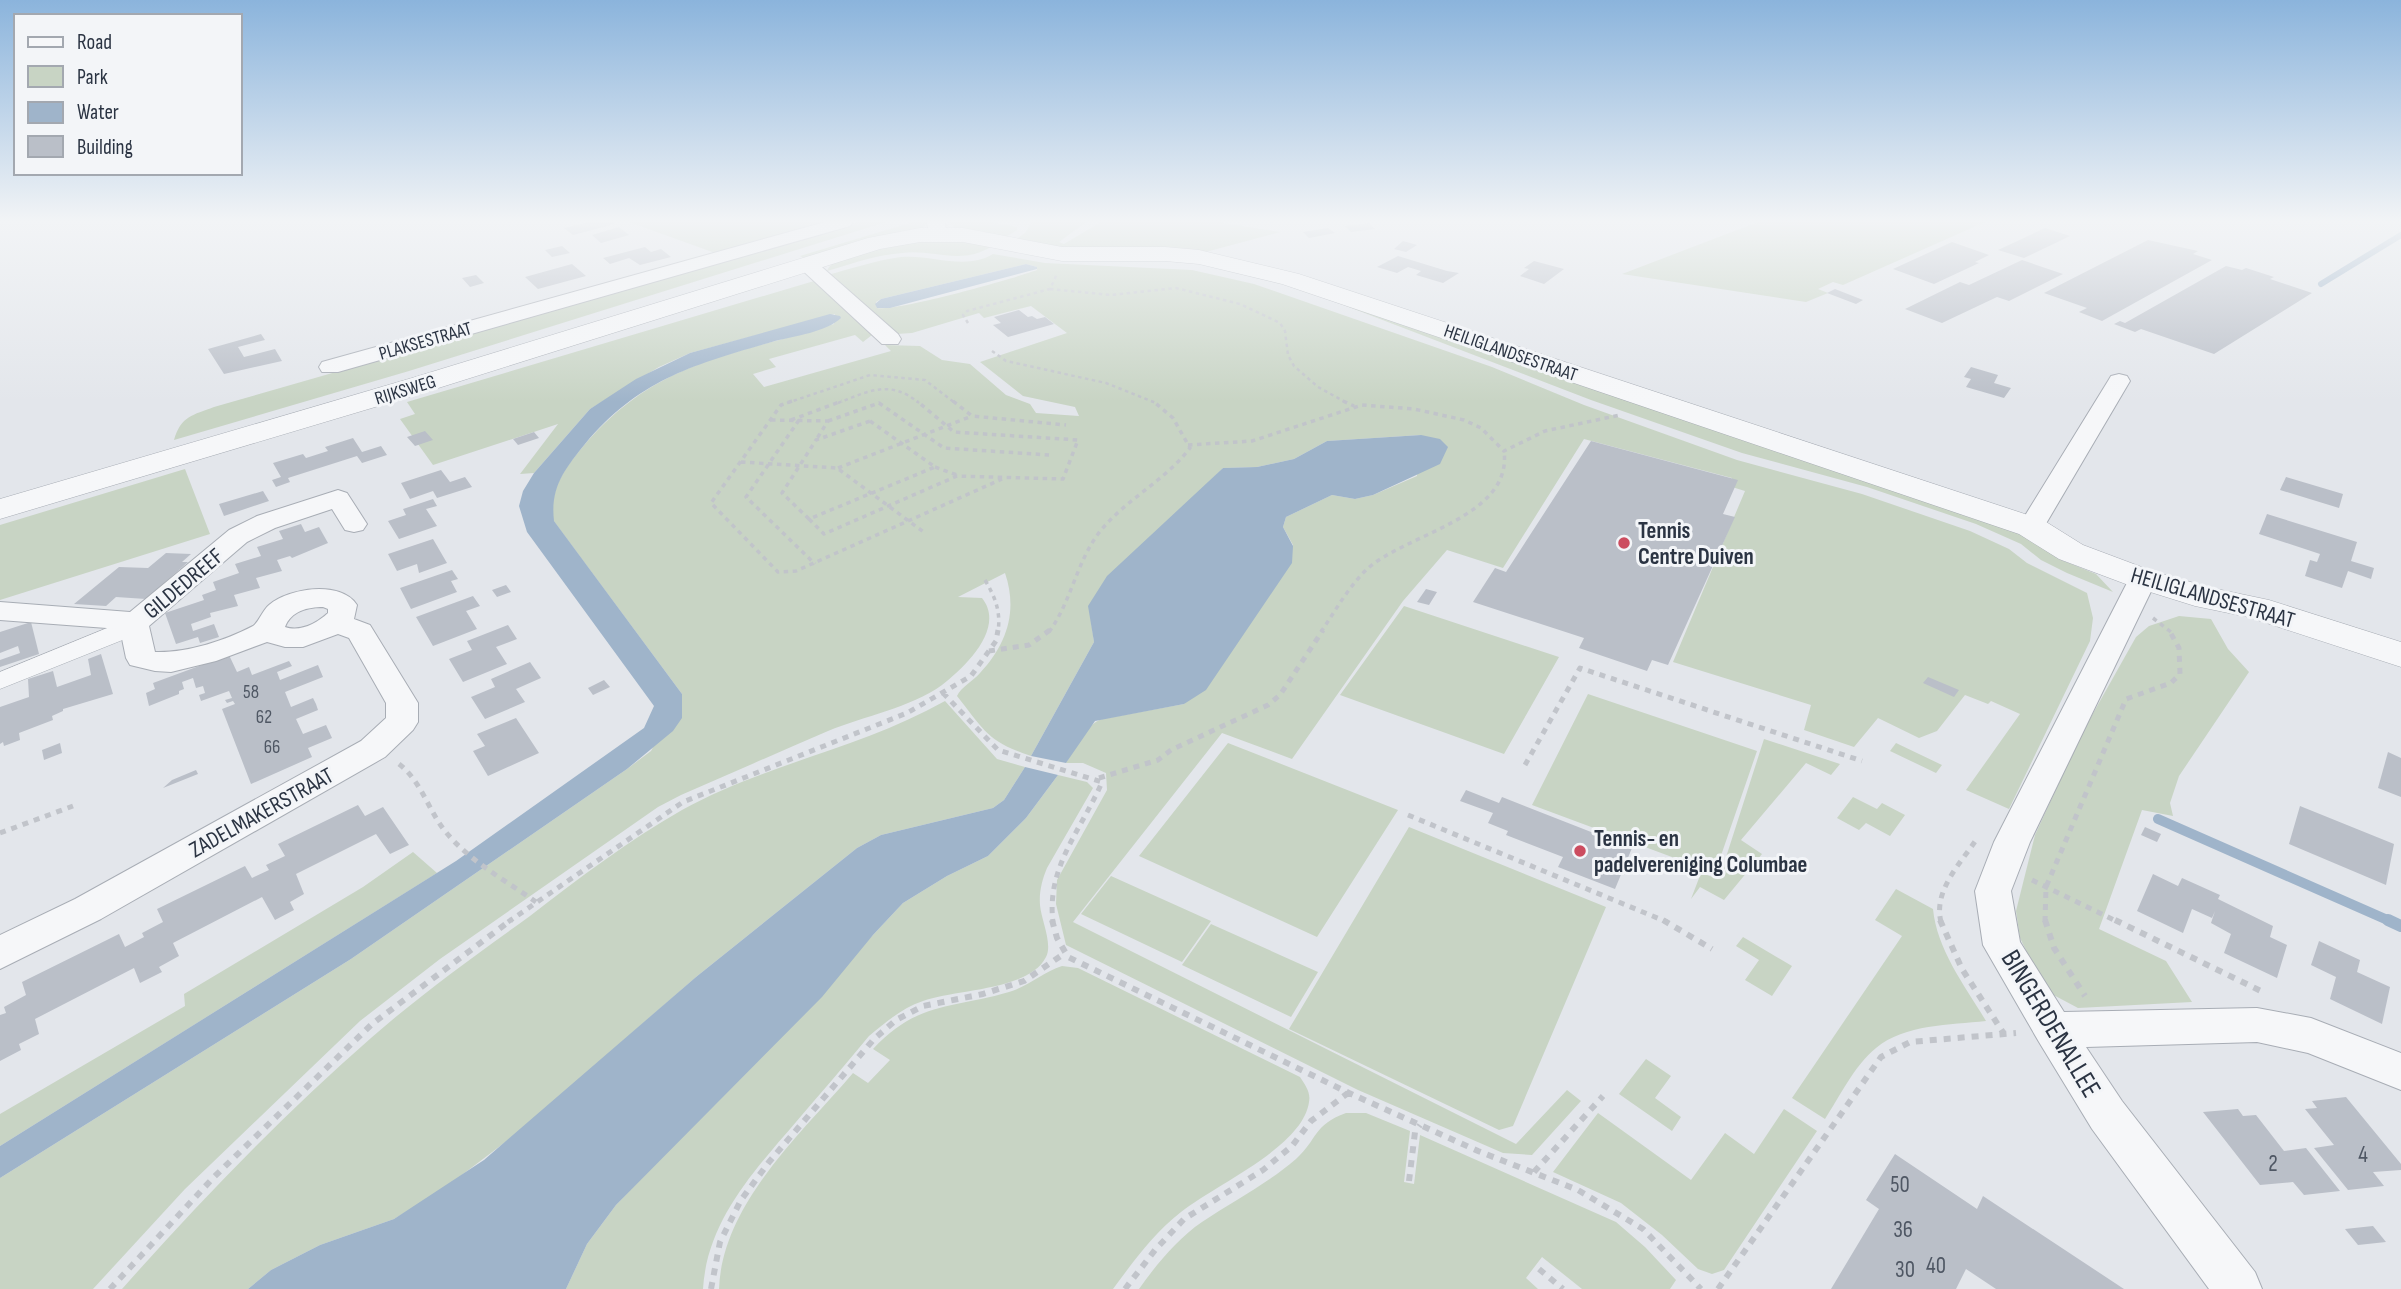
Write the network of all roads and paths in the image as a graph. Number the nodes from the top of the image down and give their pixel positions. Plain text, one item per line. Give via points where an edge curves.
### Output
1 (631, 282) edge
2 (752, 282) edge
3 (827, 282) edge
4 (1053, 282) edge
5 (1299, 282) edge
6 (1050, 289) junction
7 (968, 323) dead end
8 (890, 339) dead end
9 (992, 351) dead end
10 (330, 367) dead end
11 (2119, 381) dead end
12 (1356, 407) junction
13 (1622, 414) dead end
14 (972, 416) junction
15 (771, 420) junction
16 (791, 420) junction
17 (799, 420) junction
18 (828, 421) junction
19 (946, 425) junction
20 (1066, 425) dead end
21 (925, 434) junction
22 (816, 440) junction
23 (901, 444) junction
24 (1188, 446) junction
25 (1504, 451) junction
26 (1049, 455) dead end
27 (741, 462) junction
28 (770, 464) junction
29 (800, 465) junction
30 (935, 467) junction
31 (837, 468) junction
32 (957, 476) junction
33 (1002, 479) junction
34 (873, 493) junction
35 (888, 506) junction
36 (0, 509) edge
37 (808, 519) junction
38 (908, 521) junction
39 (355, 524) dead end
40 (2031, 527) junction
41 (925, 533) dead end
42 (815, 564) junction
43 (2143, 579) junction
44 (985, 580) dead end
45 (0, 611) edge
46 (2151, 617) dead end
47 (134, 624) junction
48 (989, 651) junction
49 (2401, 654) edge
50 (0, 681) edge
51 (943, 693) junction
52 (373, 749) junction
53 (1861, 761) dead end
54 (1525, 765) dead end
55 (1098, 779) junction
56 (73, 806) dead end
57 (1408, 815) dead end
58 (0, 833) edge
59 (2003, 866) junction
60 (2046, 887) junction
61 (536, 902) junction
62 (1712, 949) dead end
63 (0, 953) edge
64 (1065, 953) junction
65 (2266, 993) dead end
66 (2106, 1029) junction
67 (2053, 1030) junction
68 (2401, 1072) edge
69 (1349, 1093) junction
70 (1603, 1096) dead end
71 (1420, 1125) junction
72 (1534, 1172) junction
73 (1409, 1181) dead end
74 (1539, 1269) dead end
75 (110, 1289) edge
76 (711, 1289) edge
77 (1125, 1289) edge
78 (1563, 1289) edge
79 (1701, 1289) edge
80 (1718, 1289) edge
81 (2238, 1289) edge

1 - 10 street, PLAKSESTRAAT
2 - 36 street, RIJKSWEG
3 - 8 street
4 - 6 path
5 - 40 street, HEILIGLANDSESTRAAT
6 - 7 path via 967,311 963,315
6 - 12 path via 1121,295 1171,288 1208,293 1282,324 1289,359 1326,392
9 - 24 path via 1006,362 1114,386 1158,404
11 - 40 street
12 - 24 path via 1252,441
12 - 25 path via 1414,409 1464,420 1481,428
13 - 25 path via 1545,431
14 - 15 path via 925,380 870,375 781,405
14 - 19 path
14 - 20 path
15 - 16 path
15 - 27 path
16 - 17 path
16 - 19 path via 876,389 905,391
17 - 18 path
17 - 28 path
18 - 21 path via 879,403
18 - 22 path
19 - 21 path
19 - 33 path via 954,432 1078,440 1063,479
21 - 23 path
21 - 26 path via 944,448
22 - 23 path via 870,421
22 - 29 path
23 - 30 path
23 - 31 path
24 - 48 path via 1179,464 1134,497 1090,546 1048,633 1031,644
25 - 55 path via 1507,466 1497,490 1367,569 1280,695 1268,705 1158,760
27 - 28 path
27 - 42 path via 711,503 778,572
28 - 29 path
28 - 42 path via 746,497
29 - 31 path
29 - 37 path via 782,493
30 - 32 path
30 - 34 path
31 - 34 path
32 - 33 path
32 - 35 path
33 - 38 path
34 - 35 path
34 - 37 path
35 - 37 path via 824,534
35 - 38 path
38 - 41 path
38 - 42 path
39 - 47 street, GILDEDREEF via 338,498 255,526
40 - 43 street, HEILIGLANDSESTRAAT via 2071,552
43 - 49 street, HEILIGLANDSESTRAAT via 2256,608
43 - 59 street, BINGERDENALLEE
44 - 48 path via 1000,619
45 - 47 street via 122,619
46 - 60 path via 2172,633 2182,651 2180,674 2171,683 2126,699
47 - 50 street, GILDEDREEF
47 - 52 street, ZADELMAKERSTRAAT via 141,658 159,664 182,661 269,631 269,622 298,602 335,599 343,605 336,622 360,632 402,703 401,722
48 - 51 path via 971,676
51 - 55 path via 998,750
51 - 61 path via 907,713 683,802
52 - 61 path via 405,768 445,831 462,849
52 - 63 street, ZADELMAKERSTRAAT via 88,909
53 - 54 path via 1580,668
55 - 64 path via 1102,782 1098,794 1063,853 1051,885 1053,925
56 - 58 path
57 - 62 path via 1670,923
59 - 60 path
59 - 67 street, BINGERDENALLEE via 1993,891 2002,945
60 - 65 path
60 - 66 path via 2044,916 2051,938
61 - 75 path via 372,1024 214,1177
64 - 69 path
64 - 76 path via 1009,987 923,1006 874,1039 748,1187 719,1245
66 - 67 street
66 - 68 street via 2256,1026 2311,1036
67 - 80 path via 1910,1042 1881,1057
67 - 81 street, BINGERDENALLEE via 2107,1115
69 - 71 path
69 - 77 path via 1311,1121 1292,1146 1262,1170 1184,1219
70 - 72 path
71 - 72 path
71 - 73 path via 1415,1132
72 - 79 path via 1597,1200 1643,1229
74 - 78 path

